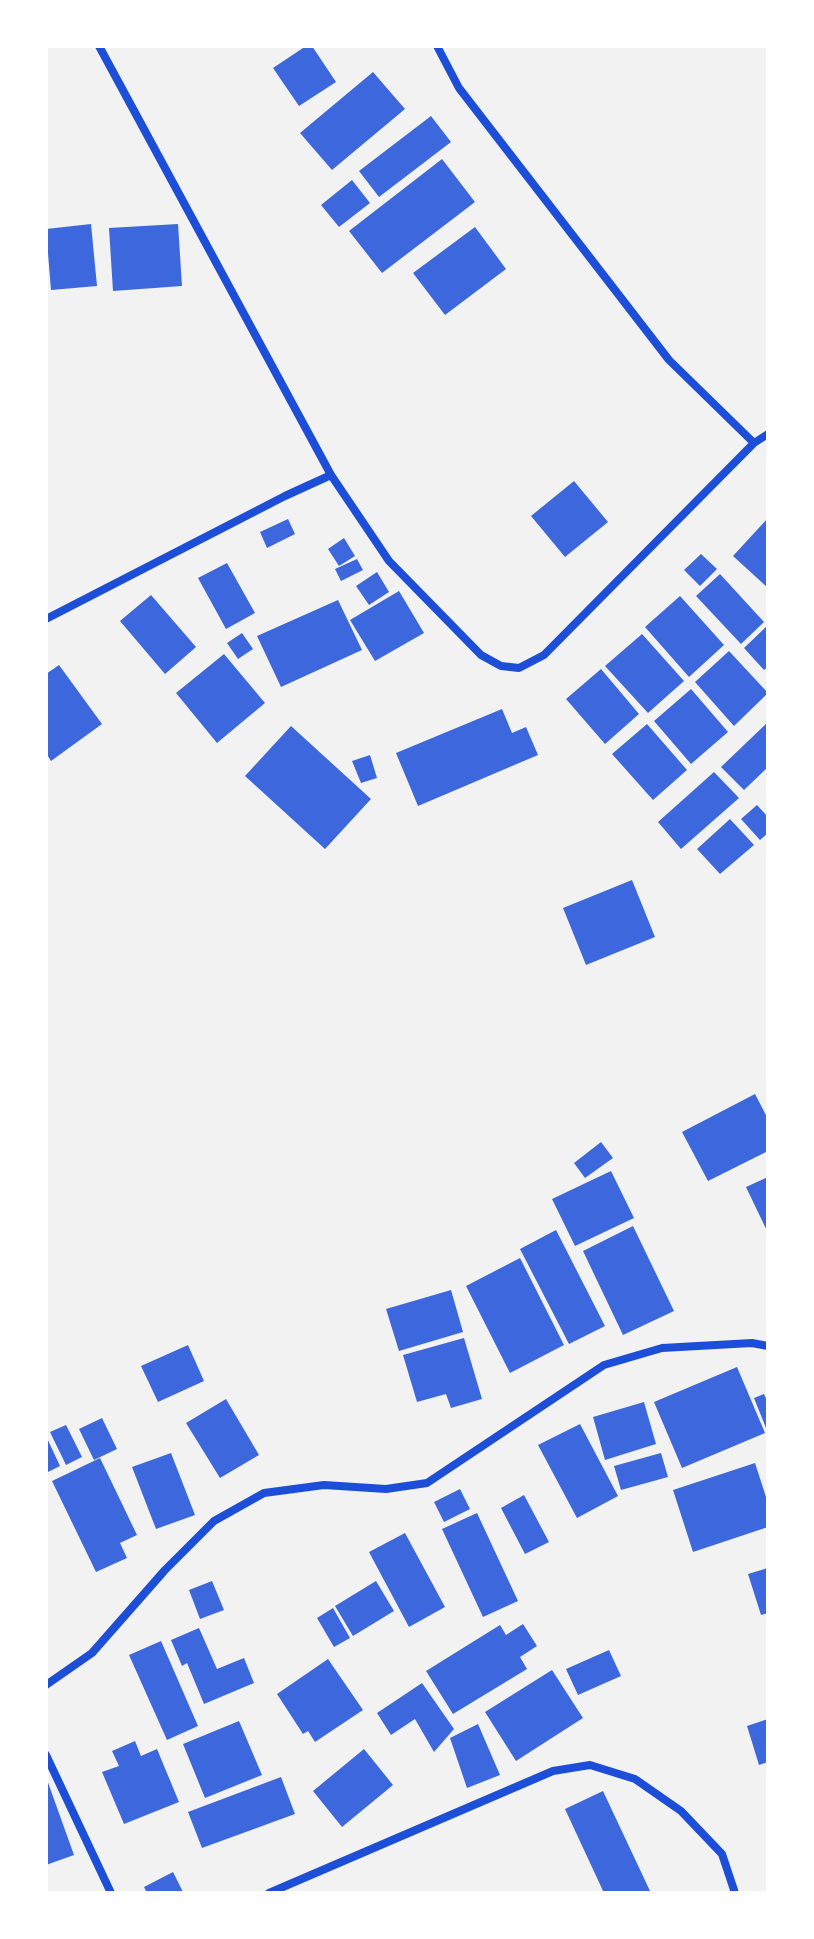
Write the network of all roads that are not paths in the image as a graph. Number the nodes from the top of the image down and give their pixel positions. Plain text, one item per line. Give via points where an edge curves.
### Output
1 (99, 46) edge
2 (437, 46) edge
3 (768, 434) edge
4 (754, 443) junction
5 (331, 475) junction
6 (46, 619) edge
7 (768, 1346) edge
8 (46, 1685) edge
9 (46, 1755) edge
10 (111, 1893) edge
11 (269, 1893) edge
12 (735, 1893) edge

1 - 5 street
2 - 4 street via 459,88 669,360
3 - 4 street
4 - 5 street via 544,655 519,668 481,655 389,561
5 - 6 street
7 - 8 street via 662,1348 604,1365 427,1483 386,1489 324,1485 264,1493 214,1521 92,1653
9 - 10 street
11 - 12 street via 553,1771 590,1765 635,1779 681,1811 722,1854

